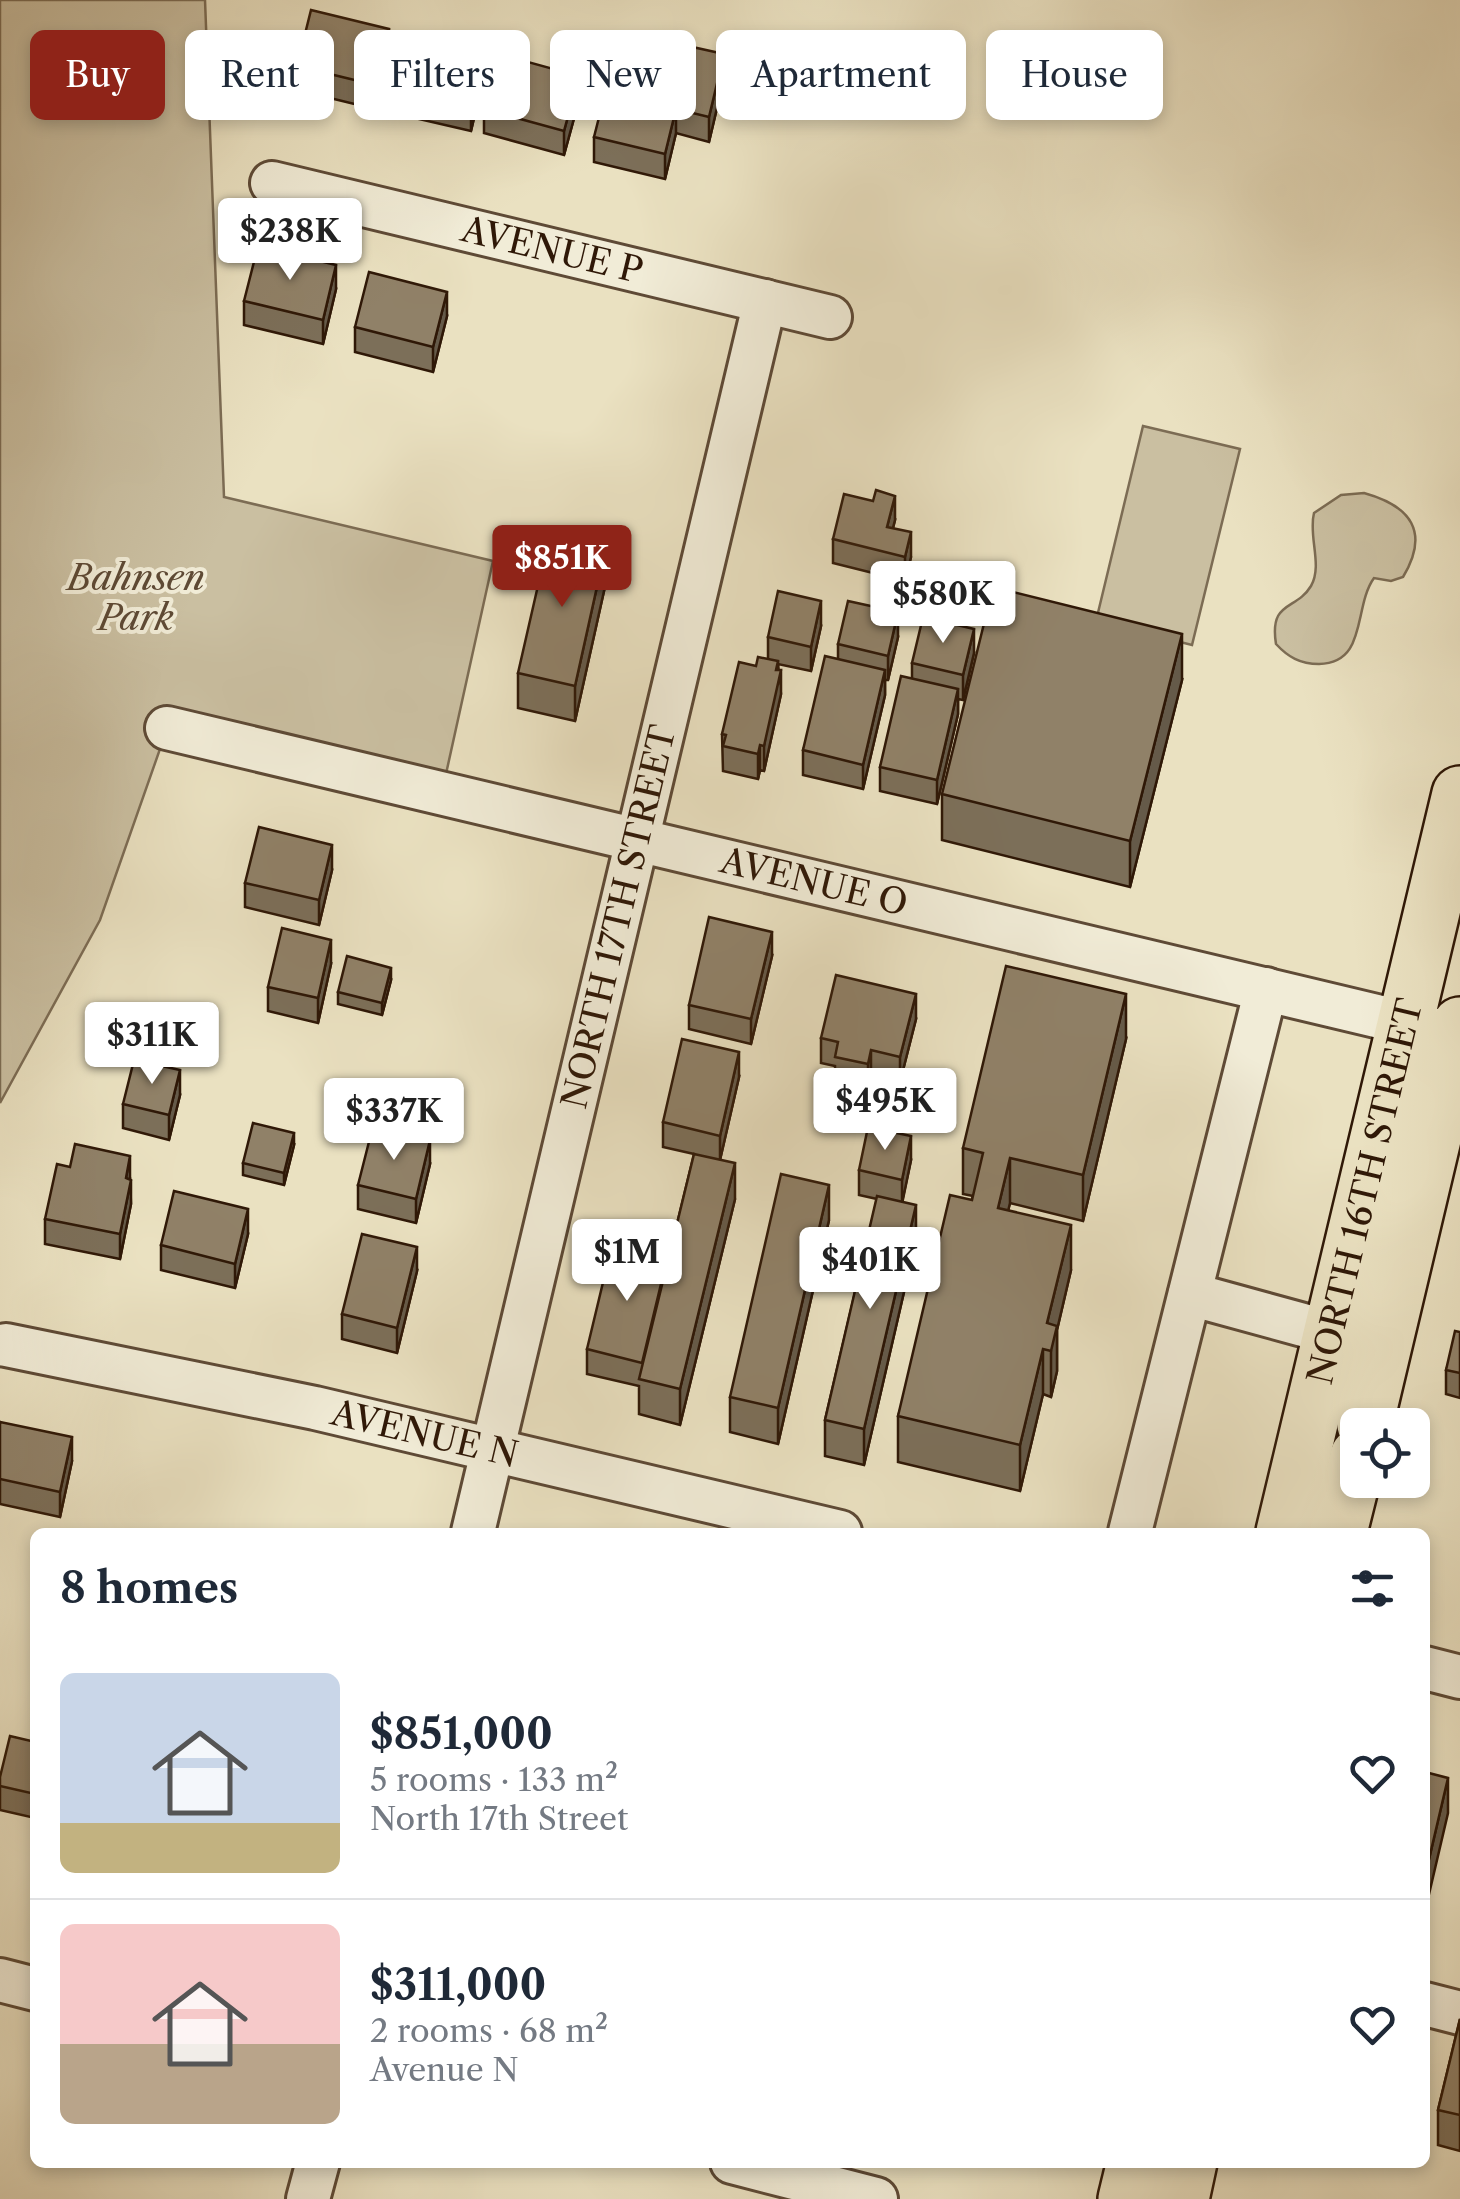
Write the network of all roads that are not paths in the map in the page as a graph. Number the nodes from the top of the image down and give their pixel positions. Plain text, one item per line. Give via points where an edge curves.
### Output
1 (272, 183) dead end
2 (766, 301) junction
3 (830, 317) dead end
4 (167, 728) dead end
5 (1460, 794) edge
6 (637, 838) junction
7 (1266, 989) junction
8 (1405, 1023) junction
9 (1459, 1032) edge
10 (1190, 1294) junction
11 (1332, 1334) junction
12 (6, 1345) dead end
13 (1384, 1346) junction
14 (1369, 1408) edge
15 (493, 1452) junction
16 (1348, 1498) edge
17 (474, 1528) edge
18 (823, 1528) edge
19 (1131, 1528) edge
20 (1285, 1528) edge
21 (1340, 1528) edge
22 (1430, 1669) edge
23 (1460, 1676) edge
24 (0, 1980) edge
25 (30, 1988) edge
26 (1430, 2005) edge
27 (1460, 2013) edge
28 (316, 2168) edge
29 (755, 2168) edge
30 (1134, 2168) edge
31 (1188, 2168) edge
32 (308, 2199) edge
33 (876, 2199) edge
34 (1126, 2199) edge
35 (1181, 2199) edge

1 - 2 street, AVENUE P
2 - 3 street, AVENUE P
2 - 6 street, NORTH 17TH STREET
4 - 6 street, AVENUE O
5 - 8 main road, NORTH 16TH STREET
6 - 7 street, AVENUE O
6 - 15 street, NORTH 17TH STREET
7 - 8 street, AVENUE O
7 - 10 street
8 - 9 street, AVENUE O
8 - 11 main road, NORTH 16TH STREET
9 - 13 main road, NORTH 16TH STREET
10 - 11 street
10 - 19 street
11 - 13 street
11 - 20 main road, NORTH 16TH STREET
12 - 15 street, AVENUE N
13 - 14 main road, NORTH 16TH STREET
15 - 17 street, NORTH 17TH STREET
15 - 18 street, AVENUE N
16 - 21 main road
22 - 23 street
24 - 25 street
26 - 27 street
28 - 32 street
29 - 33 street
30 - 34 main road
31 - 35 main road

